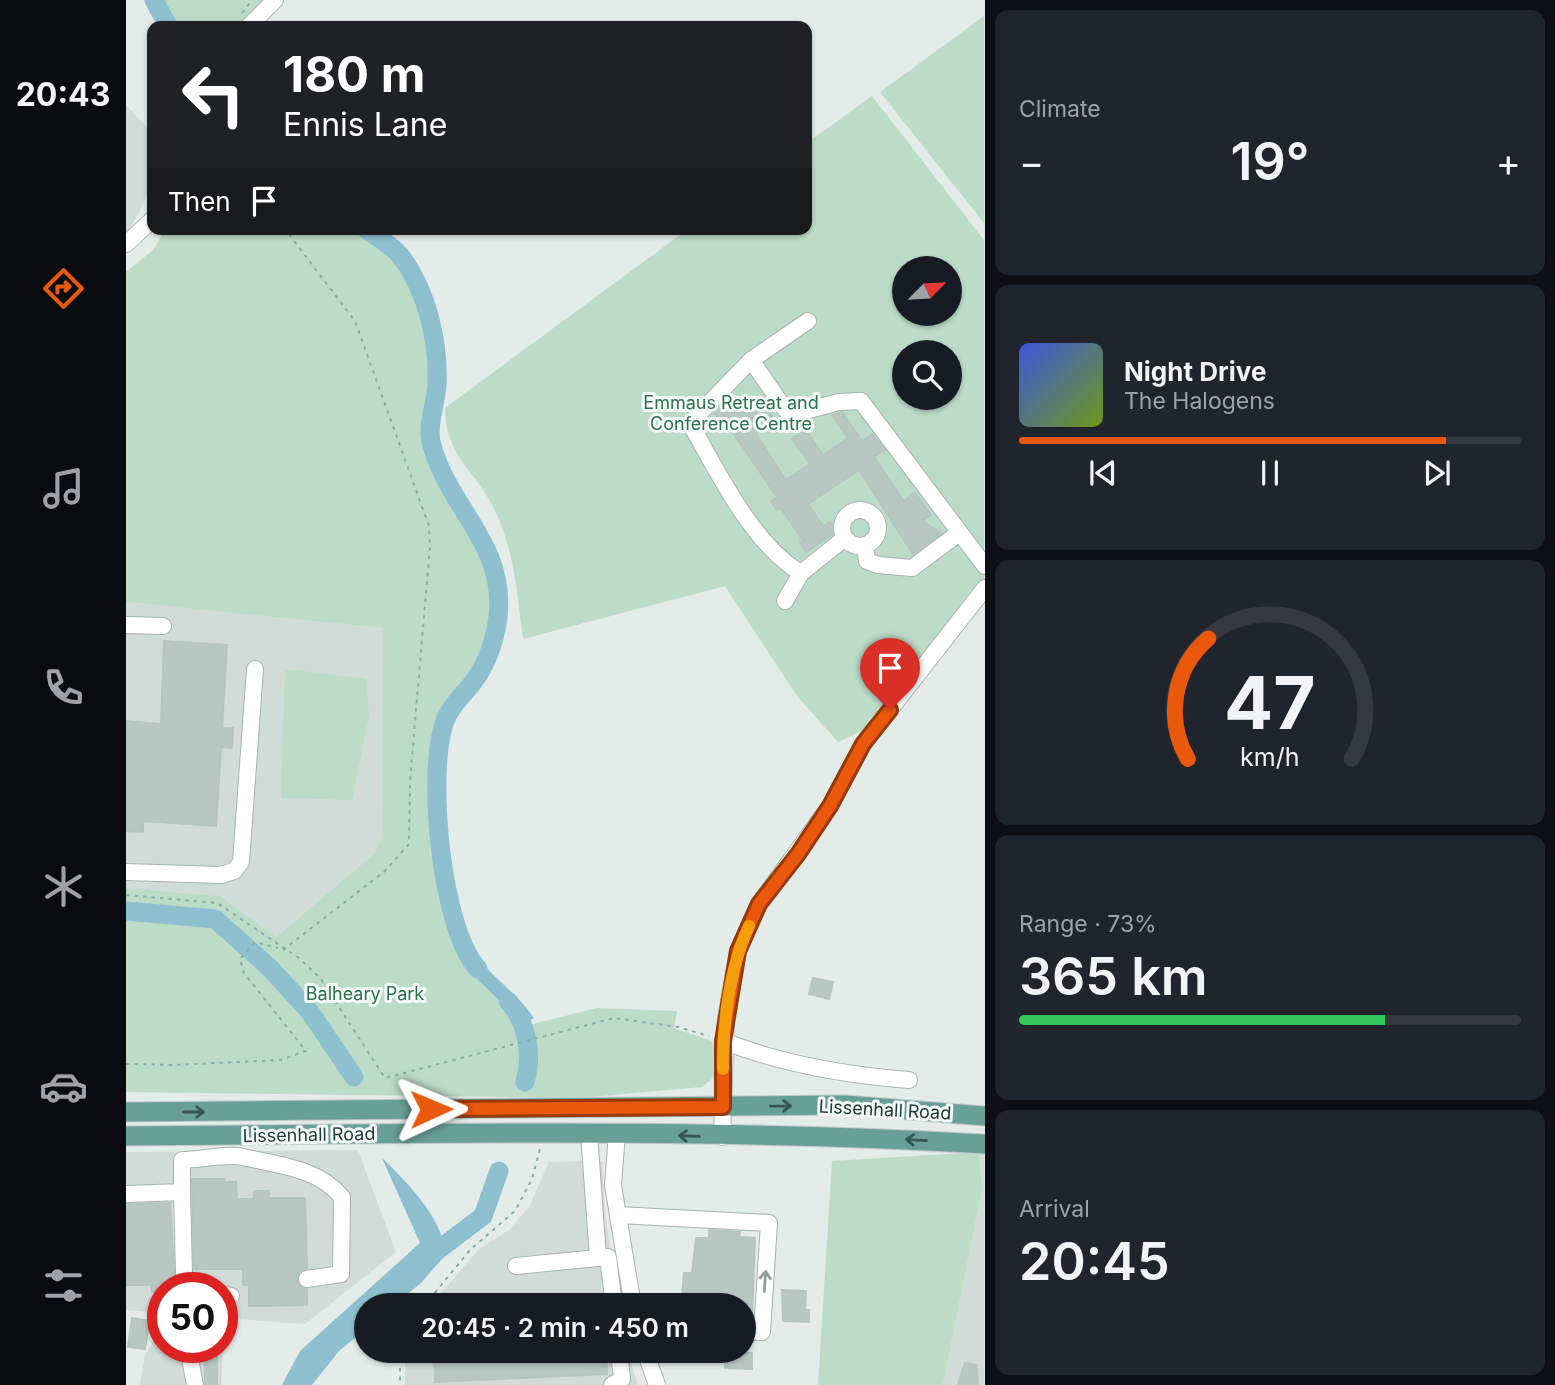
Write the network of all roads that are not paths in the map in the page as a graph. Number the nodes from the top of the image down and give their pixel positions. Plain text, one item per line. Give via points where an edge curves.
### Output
1 (275, 0) edge
2 (254, 21) edge
3 (147, 225) edge
4 (126, 244) edge
5 (808, 321) dead end
6 (751, 360) junction
7 (959, 533) junction
8 (845, 538) junction
9 (864, 545) junction
10 (985, 566) edge
11 (801, 573) junction
12 (985, 588) edge
13 (785, 601) dead end
14 (126, 625) edge
15 (163, 626) dead end
16 (256, 669) dead end
17 (126, 872) edge
18 (723, 1041) junction
19 (909, 1080) dead end
20 (617, 1106) junction
21 (723, 1107) junction
22 (126, 1112) edge
23 (985, 1116) edge
24 (589, 1133) junction
25 (617, 1133) junction
26 (126, 1136) edge
27 (722, 1137) junction
28 (985, 1144) edge
29 (182, 1192) junction
30 (126, 1194) edge
31 (618, 1215) junction
32 (598, 1258) junction
33 (516, 1266) dead end
34 (184, 1272) edge
35 (307, 1279) dead end
36 (612, 1293) edge
37 (632, 1293) edge
38 (756, 1332) edge
39 (191, 1363) edge
40 (620, 1363) edge
41 (649, 1363) edge
42 (195, 1385) edge
43 (612, 1385) edge
44 (657, 1385) edge

1 - 2 street
3 - 4 street
5 - 6 street
6 - 7 street via 788,412 860,401
6 - 11 street via 690,423 760,536 783,563
7 - 9 street via 912,568 867,561
7 - 10 street
8 - 9 street via 853,545
8 - 9 street via 845,517 866,511 877,529 874,539
8 - 11 street
11 - 13 street
12 - 18 street via 863,744 830,806 759,904 738,951
14 - 15 street
16 - 17 street via 242,862 221,875
18 - 19 street via 791,1062
18 - 21 street
20 - 21 main road, Lissenhall Road
22 -> 20 main road, Lissenhall Road
20 - 25 main road
21 -> 23 main road, Lissenhall Road via 845,1105
21 - 27 street
24 - 25 main road, Lissenhall Road
24 - 26 main road, Lissenhall Road
24 - 32 street
27 -> 25 main road, Lissenhall Road
25 - 31 street via 613,1185
28 -> 27 main road, Lissenhall Road via 843,1136
29 - 30 street
29 - 34 street
29 - 35 street via 182,1160 242,1157 312,1172 342,1197 341,1275
31 - 37 street
38 -> 31 street via 762,1332 769,1223
32 - 33 street
32 - 36 street via 608,1257
39 - 42 street
40 - 43 street via 622,1379
41 - 44 street

